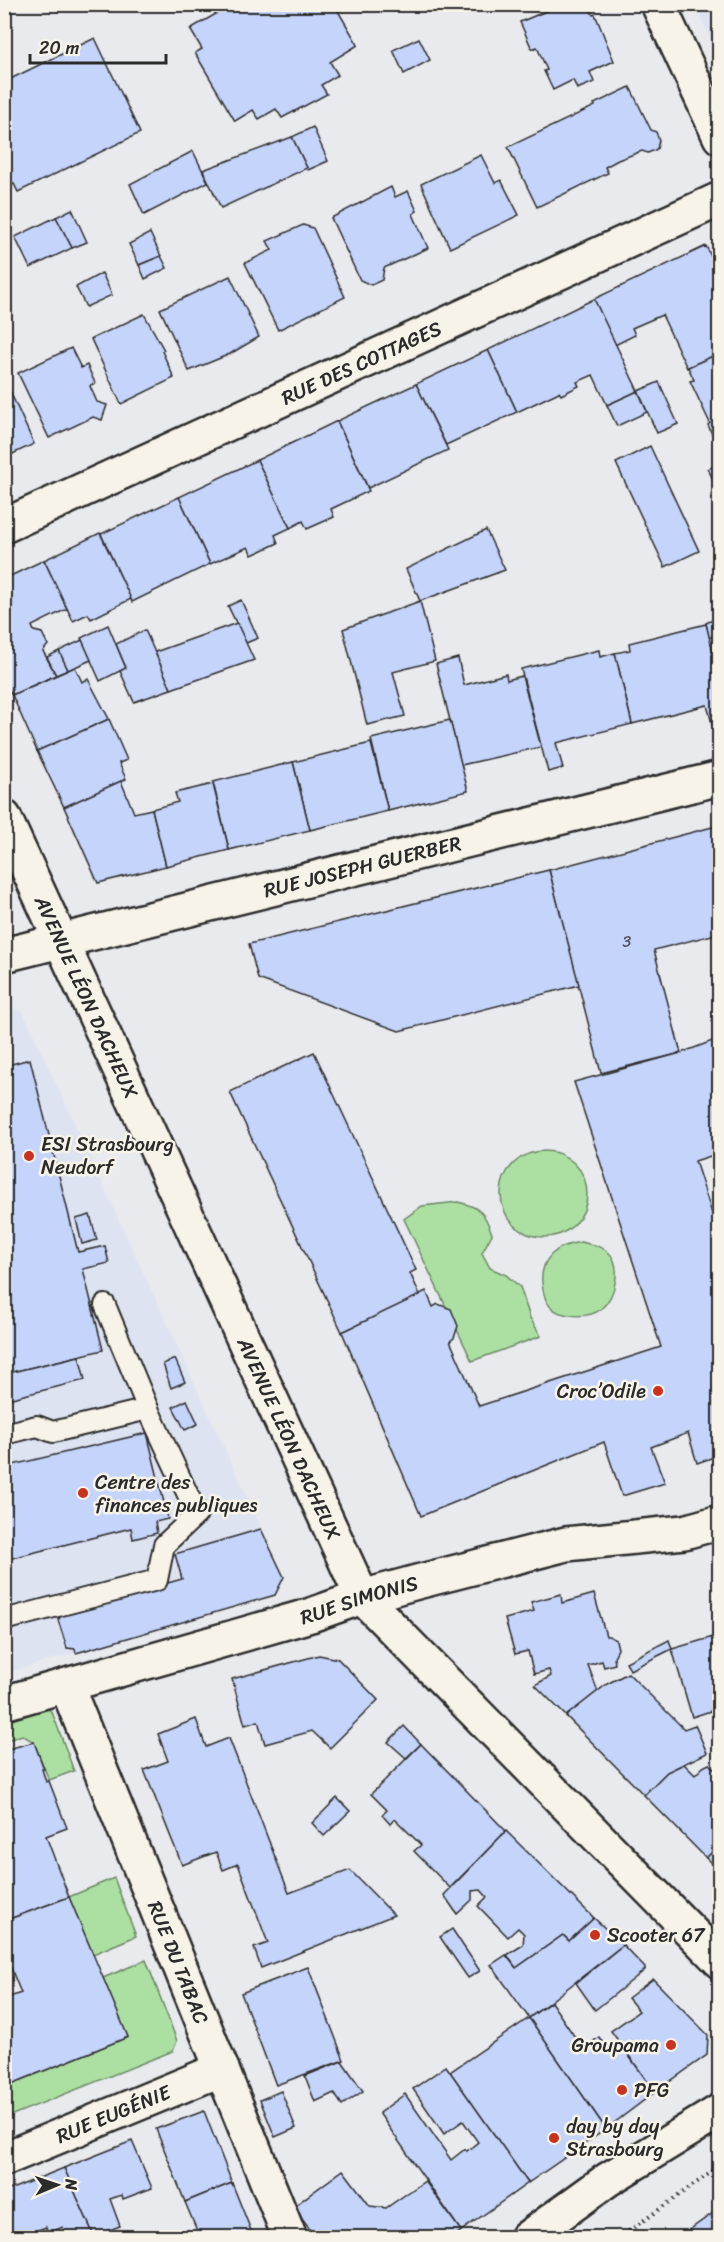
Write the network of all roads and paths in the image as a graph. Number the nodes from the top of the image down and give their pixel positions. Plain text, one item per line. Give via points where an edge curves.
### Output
1 (658, 4) edge
2 (720, 136) edge
3 (720, 199) edge
4 (4, 526) edge
5 (720, 778) edge
6 (4, 818) edge
7 (61, 941) junction
8 (4, 955) edge
9 (105, 1305) dead end
10 (148, 1409) junction
11 (4, 1434) edge
12 (720, 1522) edge
13 (362, 1597) junction
14 (4, 1620) edge
15 (67, 1687) junction
16 (4, 1703) edge
17 (720, 1961) edge
18 (222, 2069) junction
19 (720, 2111) edge
20 (4, 2159) edge
21 (720, 2166) edge
22 (290, 2238) edge
23 (527, 2238) edge
24 (619, 2238) edge

1 - 2 street
3 - 4 street, RUE DES COTTAGES
5 - 7 street, RUE JOSEPH GUERBER
6 - 7 street, AVENUE LÉON DACHEUX
7 - 8 street, RUE JOSEPH GUERBER
7 - 13 street, AVENUE LÉON DACHEUX
9 - 10 lane
10 - 11 lane via 53,1432 37,1426
10 - 14 lane via 197,1514 164,1545 157,1580
12 - 13 street, RUE SIMONIS via 684,1532 566,1544
13 - 15 street, RUE SIMONIS
13 - 17 street, AVENUE LÉON DACHEUX
15 - 16 street, RUE SIMONIS
15 - 18 street, RUE DU TABAC
18 - 20 street, RUE EUGÉNIE
18 - 22 street, RUE DU TABAC
19 - 23 street via 607,2180
21 - 24 path

